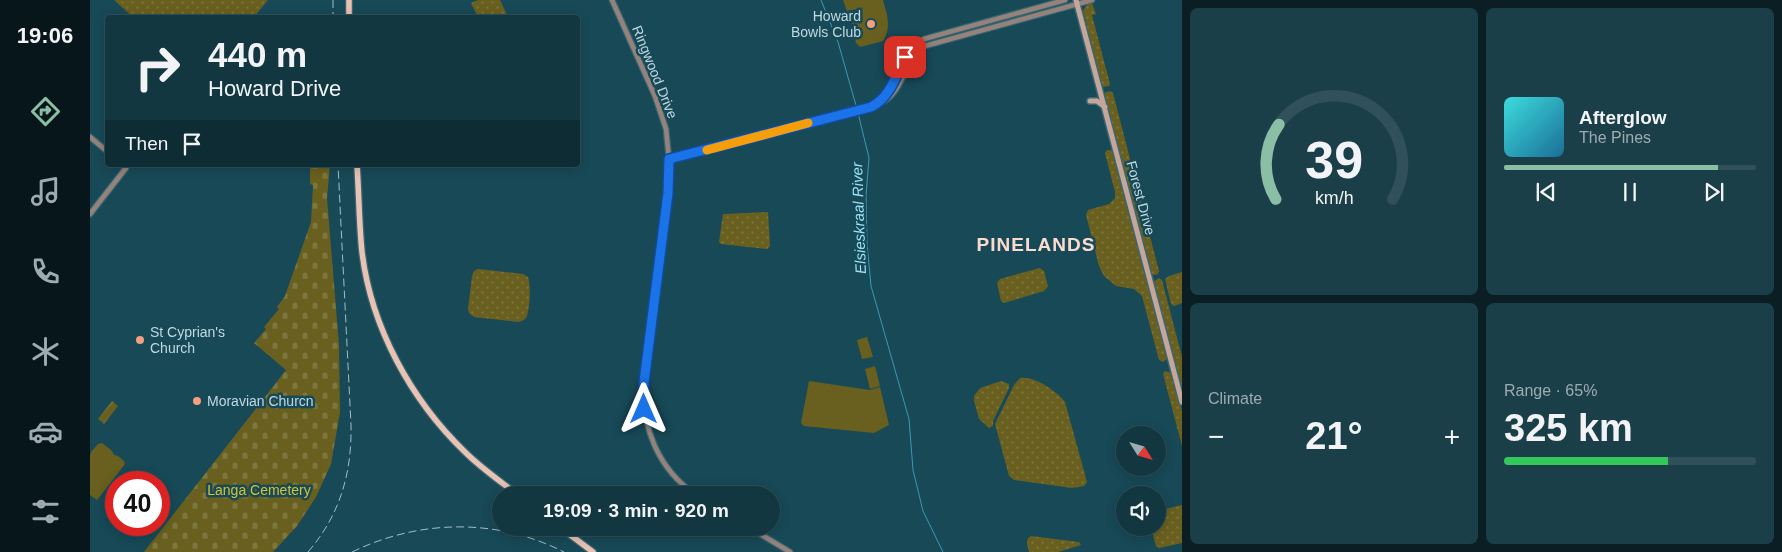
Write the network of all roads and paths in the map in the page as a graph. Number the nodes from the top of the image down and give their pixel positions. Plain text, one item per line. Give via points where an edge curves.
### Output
1 (349, 0) edge
2 (612, 0) edge
3 (1065, 0) edge
4 (1092, 0) edge
5 (1076, 2) edge
6 (350, 15) edge
7 (1090, 101) dead end
8 (880, 103) junction
9 (1105, 107) junction
10 (90, 137) edge
11 (105, 150) edge
12 (669, 159) junction
13 (124, 167) edge
14 (357, 167) edge
15 (90, 214) edge
16 (1182, 402) edge
17 (506, 486) edge
18 (685, 486) edge
19 (572, 536) edge
20 (763, 536) edge
21 (595, 552) edge
22 (790, 552) edge

1 - 6 main road
2 - 12 street, Ringwood Drive via 660,109
3 - 8 street via 924,39 910,50
4 - 5 street
5 - 8 street via 925,46 910,61 894,91
5 - 9 main road, Forest Drive
7 - 9 main road via 1097,101
8 - 12 street
9 - 16 main road, Forest Drive
10 - 11 street
12 - 18 street, Ringwood Drive via 668,193 643,403 648,430 660,457
13 - 15 street
14 - 17 main road via 362,253 383,332 428,409 452,438
19 - 21 main road
20 - 22 street

